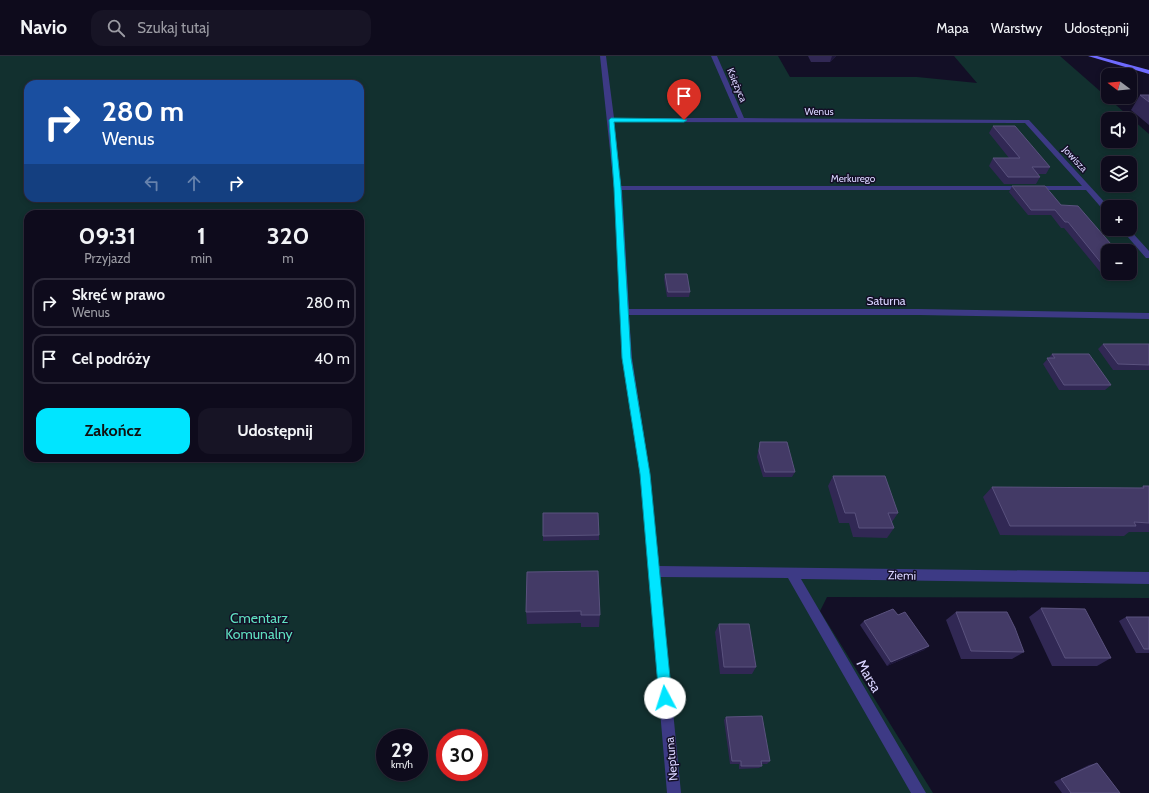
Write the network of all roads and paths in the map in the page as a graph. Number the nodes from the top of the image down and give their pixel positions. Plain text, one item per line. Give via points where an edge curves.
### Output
1 (603, 56) edge
2 (714, 56) edge
3 (1091, 56) edge
4 (1149, 72) edge
5 (611, 120) junction
6 (742, 121) junction
7 (1027, 121) joint
8 (618, 188) junction
9 (1088, 188) junction
10 (1101, 202) edge
11 (1131, 236) edge
12 (1149, 256) edge
13 (624, 312) junction
14 (1149, 316) edge
15 (654, 571) junction
16 (792, 574) junction
17 (1149, 578) edge
18 (674, 793) edge
19 (919, 793) edge

1 - 5 street, Neptuna
2 - 6 street, Księżyca
3 - 4 street
5 - 6 street, Wenus
5 - 8 street, Neptuna
6 - 7 street, Wenus
7 - 9 street, Jowisza
8 - 9 street, Merkurego
8 - 13 street, Neptuna
9 - 10 street, Jowisza
11 - 12 street
13 - 14 street, Saturna via 919,312
13 - 15 street, Neptuna via 626,358 645,474
15 - 16 street, Ziemi
15 - 18 street, Neptuna
16 - 17 street, Ziemi
16 - 19 street, Marsa

